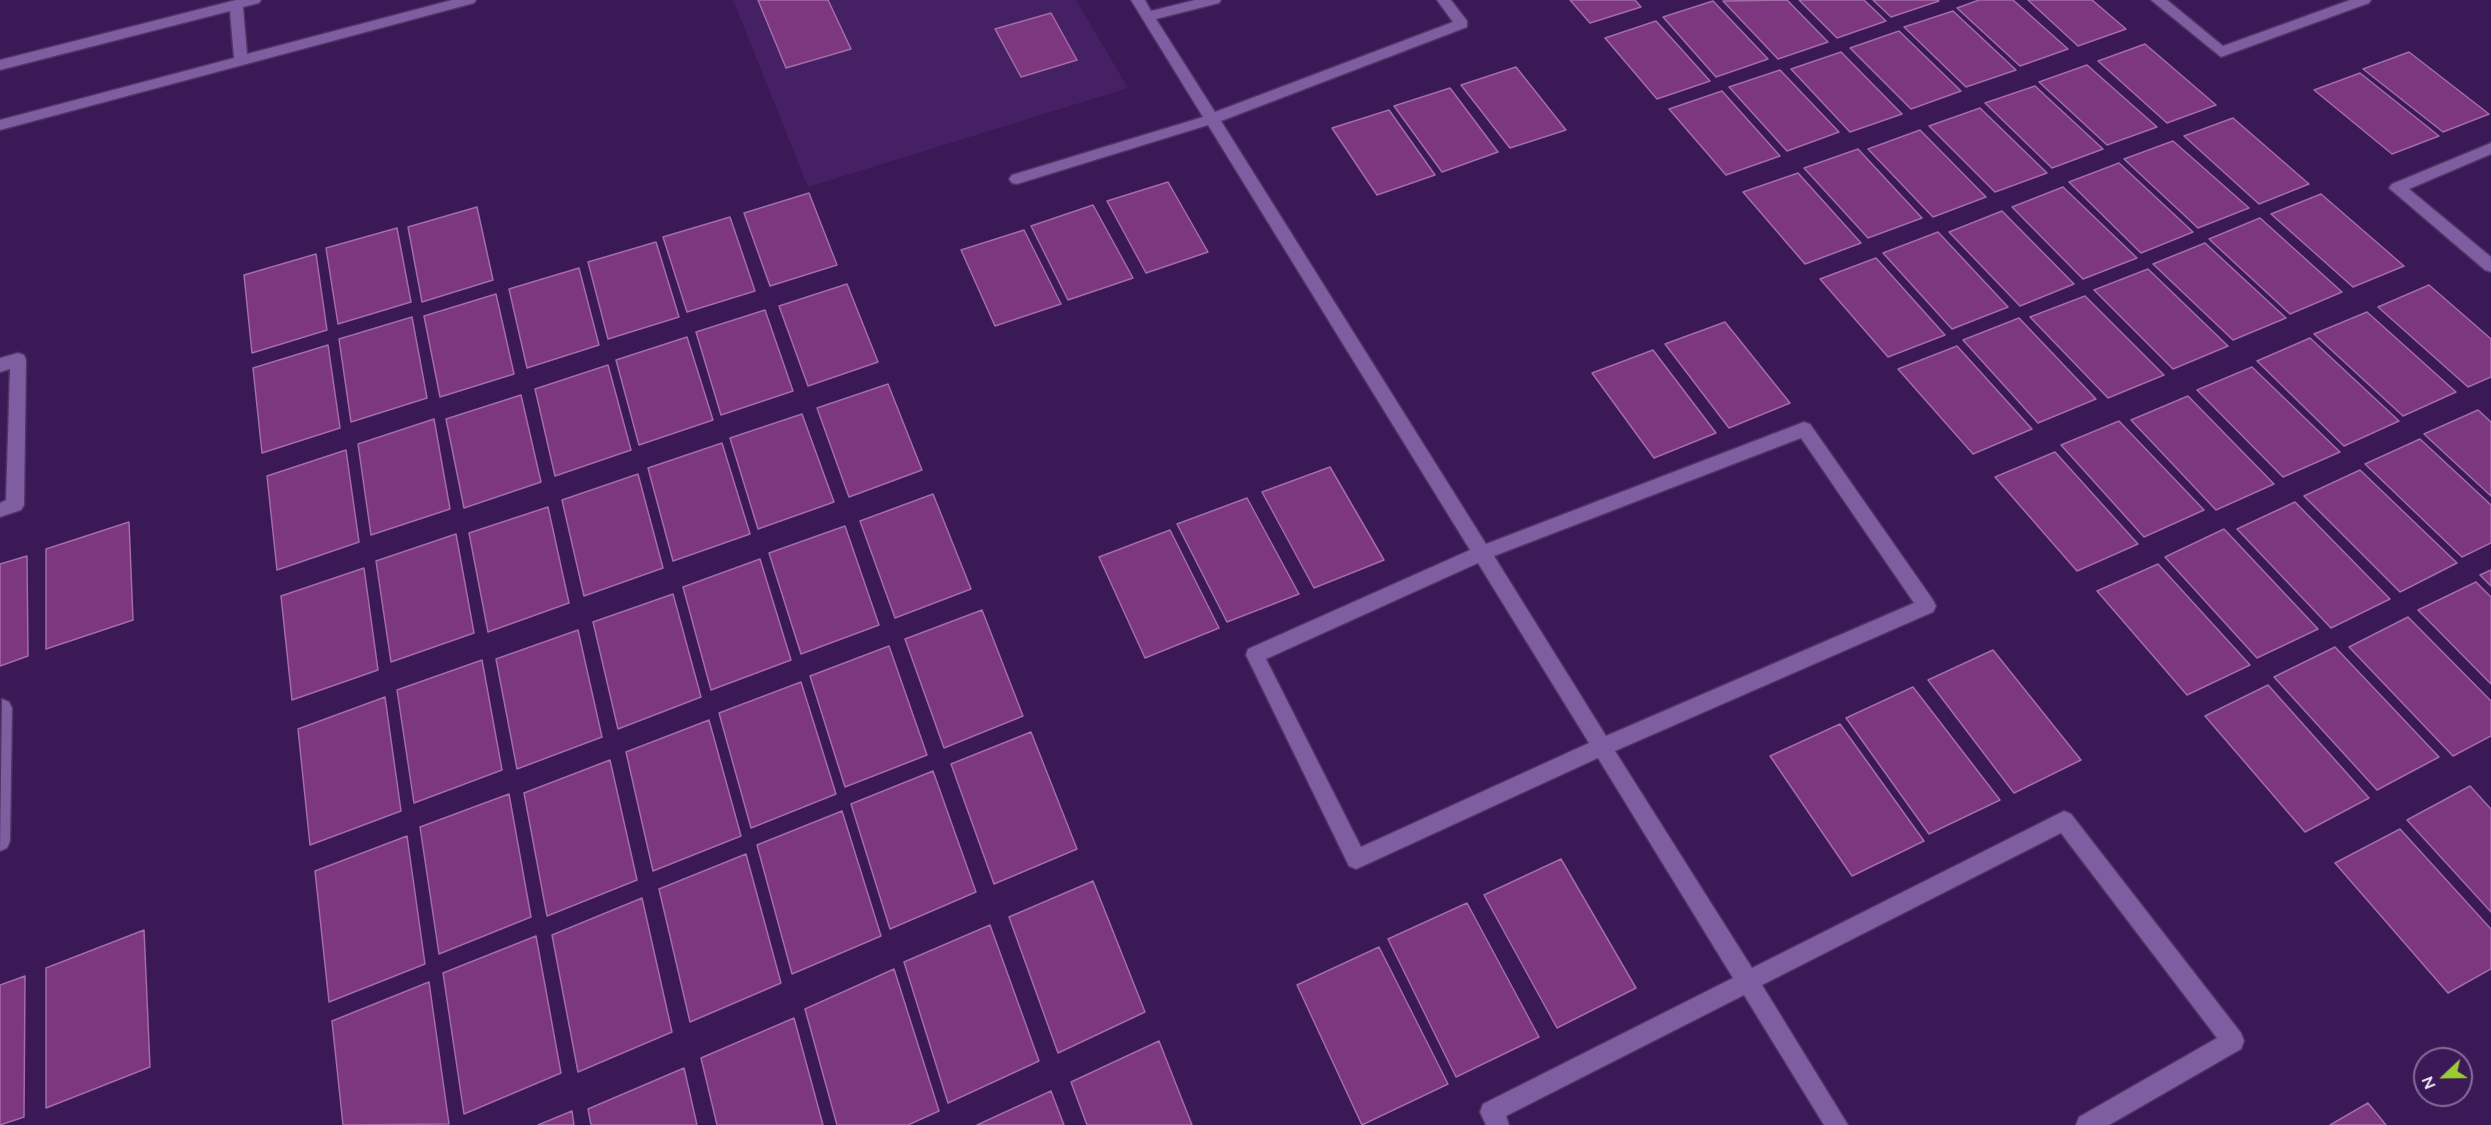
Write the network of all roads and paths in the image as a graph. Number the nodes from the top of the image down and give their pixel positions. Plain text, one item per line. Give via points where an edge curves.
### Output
1 (254, 0) edge
2 (469, 0) edge
3 (1138, 0) edge
4 (1214, 0) edge
5 (1444, 0) edge
6 (2158, 0) edge
7 (2364, 0) edge
8 (236, 5) junction
9 (1148, 16) junction
10 (241, 61) junction
11 (0, 65) edge
12 (1212, 119) junction
13 (0, 125) edge
14 (2491, 148) edge
15 (1017, 179) dead end
16 (2491, 266) edge
17 (0, 365) edge
18 (8, 438) edge
19 (0, 510) edge
20 (1482, 554) junction
21 (0, 709) edge
22 (1602, 747) junction
23 (0, 808) edge
24 (0, 841) edge
25 (1748, 981) junction
26 (1498, 1125) edge
27 (1837, 1125) edge
28 (2087, 1125) edge

1 - 8 street
2 - 10 street
3 - 9 street
4 - 9 street
5 - 12 street via 1462,24
6 - 7 street via 2221,52
8 - 10 street
8 - 11 street
9 - 12 street
10 - 13 street
12 - 15 street
12 - 20 street
14 - 16 street via 2397,188
17 - 18 street via 18,360
18 - 19 street via 15,505
20 - 22 street
20 - 22 street via 1255,655 1356,859
20 - 22 street via 1804,429 1927,606
21 - 23 street
22 - 25 street
23 - 24 street
25 - 26 street via 1491,1112
25 - 27 street
25 - 28 street via 2064,821 2234,1041

